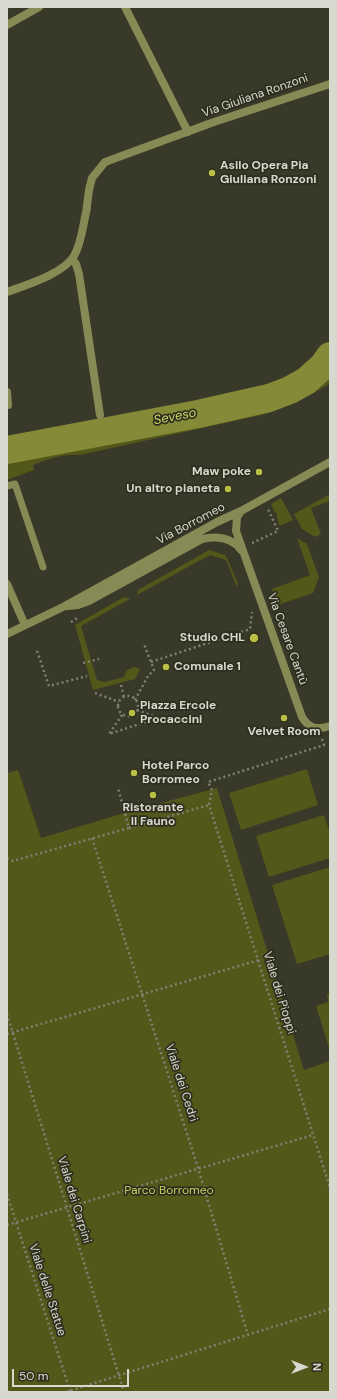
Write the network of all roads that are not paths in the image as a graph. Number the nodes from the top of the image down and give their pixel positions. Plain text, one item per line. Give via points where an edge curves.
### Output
1 (39, 7) edge
2 (125, 7) edge
3 (7, 25) edge
4 (330, 84) edge
5 (188, 132) junction
6 (72, 259) junction
7 (7, 292) edge
8 (7, 392) edge
9 (8, 405) dead end
10 (100, 415) dead end
11 (330, 462) edge
12 (7, 486) edge
13 (241, 511) junction
14 (226, 539) joint
15 (245, 556) junction
16 (43, 567) dead end
17 (7, 584) edge
18 (63, 607) junction
19 (25, 624) junction
20 (7, 634) edge
21 (330, 726) edge

1 - 3 street
2 - 5 street
4 - 5 street, Via Giuliana Ronzoni
5 - 6 street, Via Giuliana Ronzoni via 119,156 101,166 90,184 86,212
6 - 7 street via 63,268
6 - 10 street via 79,274
8 - 9 street
11 - 13 street, Via Borromeo
12 - 16 lane via 15,484
13 - 15 street, Via Cesare Cantù via 237,517 236,531
13 - 18 street, Via Borromeo
14 - 15 street, Via Cesare Cantù via 239,546
14 - 18 street, Via Borromeo via 208,538 196,542 89,601
15 - 21 street, Via Cesare Cantù via 302,717 311,727
17 - 19 street
18 - 19 street, Via Borromeo
19 - 20 street, Via Borromeo

